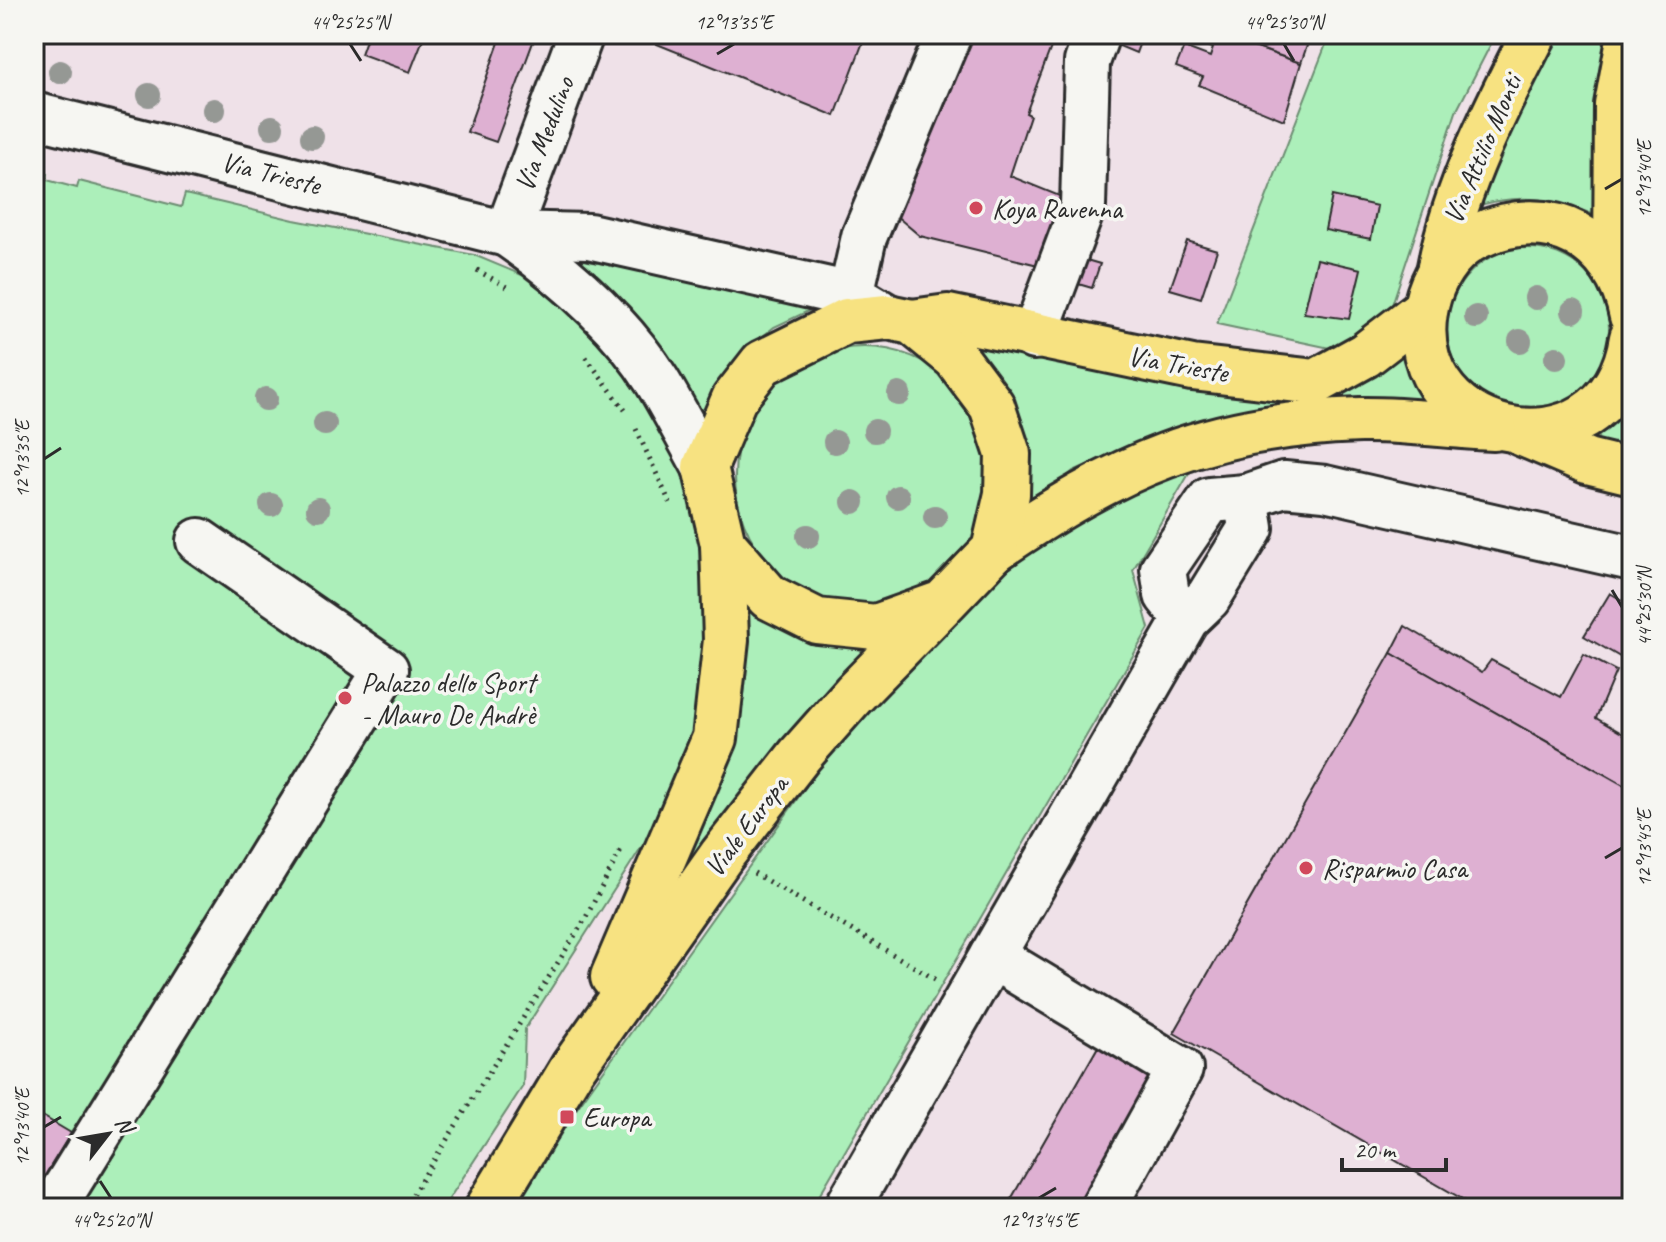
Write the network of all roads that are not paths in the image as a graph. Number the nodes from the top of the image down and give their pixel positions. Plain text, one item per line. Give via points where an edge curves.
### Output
1 (581, 34) edge
2 (949, 34) edge
3 (1097, 34) edge
4 (1534, 34) edge
5 (1630, 34) edge
6 (34, 115) edge
7 (507, 234) junction
8 (1440, 267) junction
9 (1627, 294) edge
10 (851, 295) junction
11 (1425, 309) junction
12 (900, 319) junction
13 (1034, 337) junction
14 (1632, 338) edge
15 (1510, 431) junction
16 (705, 467) junction
17 (1632, 472) edge
18 (199, 541) dead end
19 (723, 544) junction
20 (994, 550) junction
21 (1632, 558) edge
22 (943, 603) junction
23 (992, 956) junction
24 (573, 1067) junction
25 (53, 1208) edge
26 (488, 1208) edge
27 (847, 1208) edge
28 (1103, 1208) edge

1 - 7 street, Via Medulino
2 - 10 street via 864,237
3 - 13 street via 1087,62 1083,206
4 - 8 main road, Via Attilio Monti via 1449,222
5 - 9 main road via 1617,105
6 - 7 street, Via Trieste
7 - 10 street, Via Trieste via 589,236
7 - 16 street, Via Trieste via 546,261 602,314 655,378
8 - 9 main road via 1470,240 1500,226 1532,222 1564,228 1594,245
8 - 11 main road, Via Attilio Monti
10 - 12 street, Via Trieste
11 - 13 main road, Via Trieste via 1365,355 1316,382 1192,368
11 - 15 main road via 1424,340 1448,395 1471,416
12 - 13 main road, Via Trieste via 948,317
12 - 16 main road via 847,321 762,363 734,399
12 - 20 main road via 956,358 992,406 1008,454 1007,494
14 - 15 main road via 1613,391 1587,415 1556,430
15 - 17 main road
15 - 20 main road via 1362,420 1208,439 1134,466 1060,505
16 - 19 main road, Viale Europa
18 - 25 street via 386,670
19 - 22 main road via 769,597 817,621 876,627
19 - 24 main road, Viale Europa via 726,640 715,738
20 - 22 main road, Viale Europa
21 - 23 street via 1325,488 1284,484 1246,497 1251,528 1208,598 1186,619
22 - 24 main road, Viale Europa via 800,755 722,855
23 - 27 street
23 - 28 street via 1180,1069
24 - 26 main road, Viale Europa

